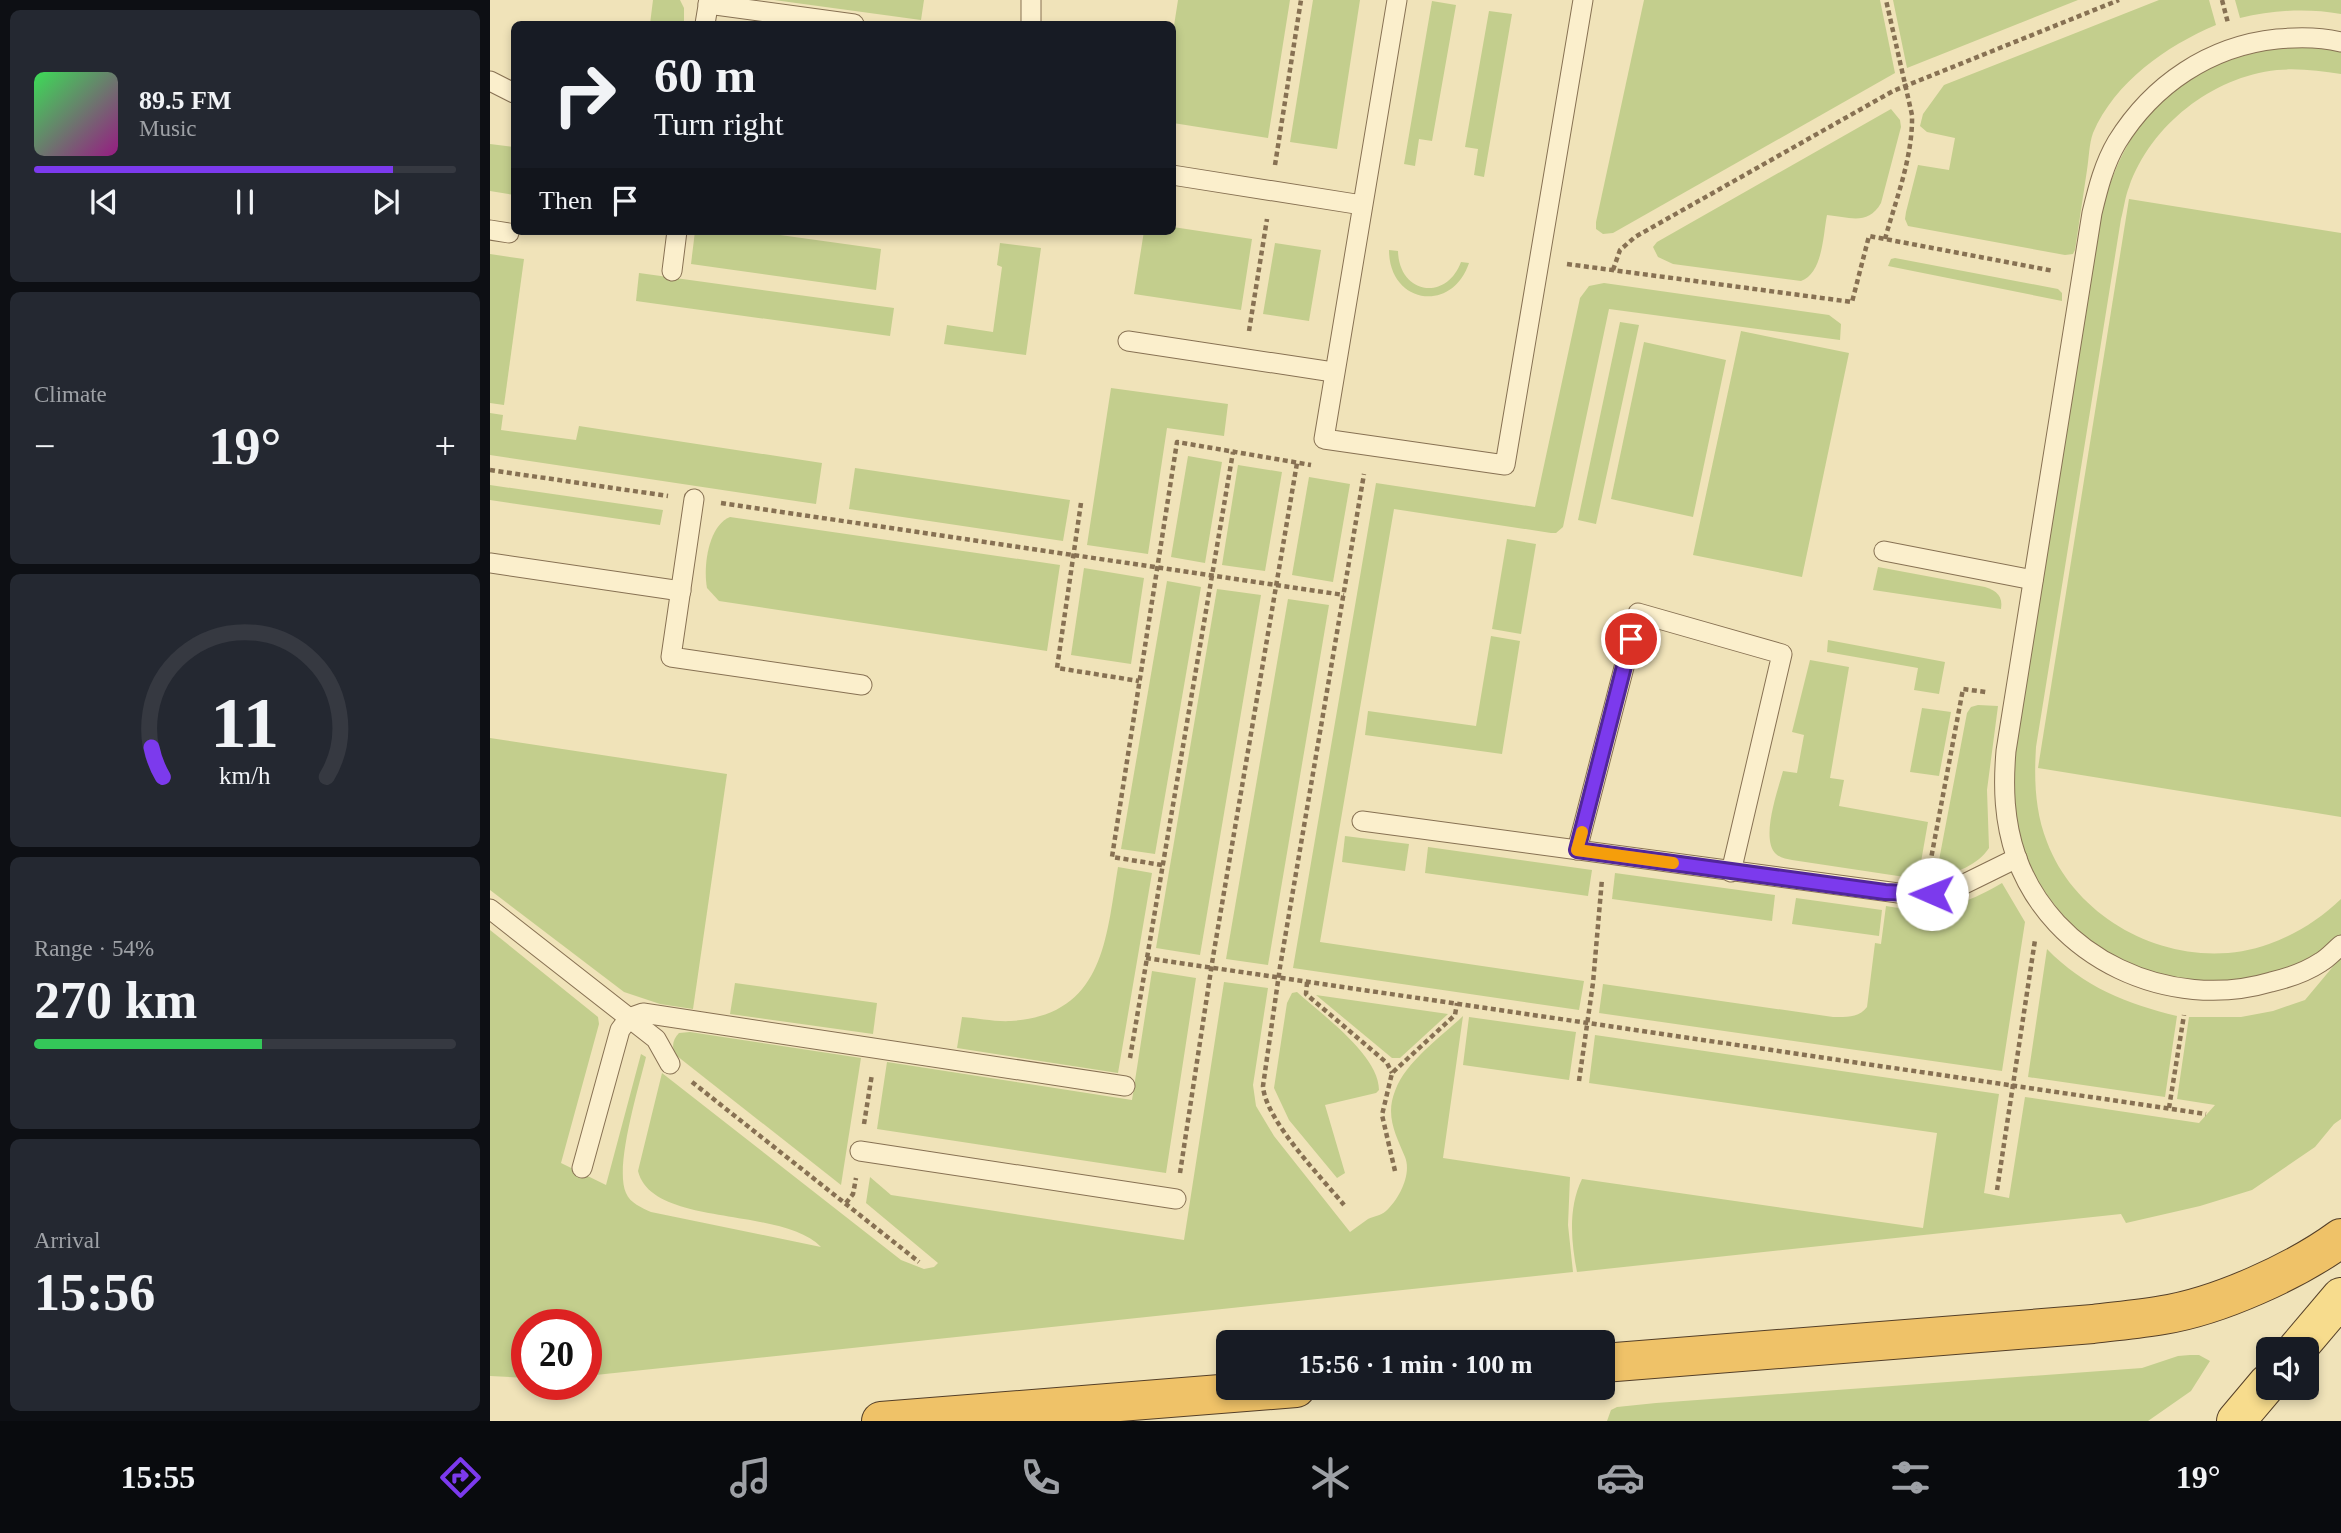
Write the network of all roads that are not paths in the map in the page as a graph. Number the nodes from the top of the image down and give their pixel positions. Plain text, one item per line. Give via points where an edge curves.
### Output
1 (1031, 0) edge
2 (1397, 0) edge
3 (1583, 0) edge
4 (708, 2) edge
5 (705, 21) edge
6 (834, 21) edge
7 (1032, 21) edge
8 (2341, 42) edge
9 (490, 81) edge
10 (511, 92) edge
11 (1176, 176) edge
12 (1362, 205) junction
13 (676, 235) edge
14 (672, 271) dead end
15 (1128, 341) dead end
16 (1334, 372) junction
17 (694, 499) road end
18 (1884, 551) dead end
19 (490, 563) edge
20 (2033, 580) junction
21 (681, 591) junction
22 (863, 685) dead end
23 (1362, 821) dead end
24 (1577, 850) junction
25 (2017, 858) junction
26 (1731, 872) junction
27 (490, 909) edge
28 (2341, 946) edge
29 (629, 1018) junction
30 (670, 1064) road end
31 (1125, 1086) road end
32 (860, 1151) dead end
33 (582, 1168) dead end
34 (1176, 1199) road end
35 (2341, 1238) edge
36 (2341, 1297) edge
37 (2307, 1337) edge
38 (1615, 1362) edge
39 (1216, 1394) edge
40 (2256, 1398) edge
41 (881, 1421) edge
42 (2236, 1421) edge

1 - 7 lane
2 - 12 lane
3 - 16 lane via 1504,465 1324,439
4 - 5 lane
4 - 6 lane
8 - 20 lane via 2295,38 2259,41 2224,51 2162,88 2136,114 2116,144 2092,212
9 - 10 lane
11 - 12 lane
12 - 16 lane
13 - 14 lane
15 - 16 lane
17 - 21 lane
18 - 20 lane
19 - 21 lane
20 - 25 lane via 2003,786
21 - 22 lane via 671,657
23 - 24 lane
24 - 26 lane
24 - 26 lane via 1638,613 1782,654
25 - 26 lane via 1952,890 1924,894
25 - 28 lane via 2054,920 2080,945 2110,966 2144,980 2216,992 2264,985 2320,963
27 - 29 lane
29 - 30 lane via 656,1039
29 - 31 lane via 643,1013
29 - 33 lane via 620,1030
32 - 34 lane
35 - 38 highway via 2256,1285 2165,1315
36 - 37 main road
39 - 41 highway
40 - 42 main road

